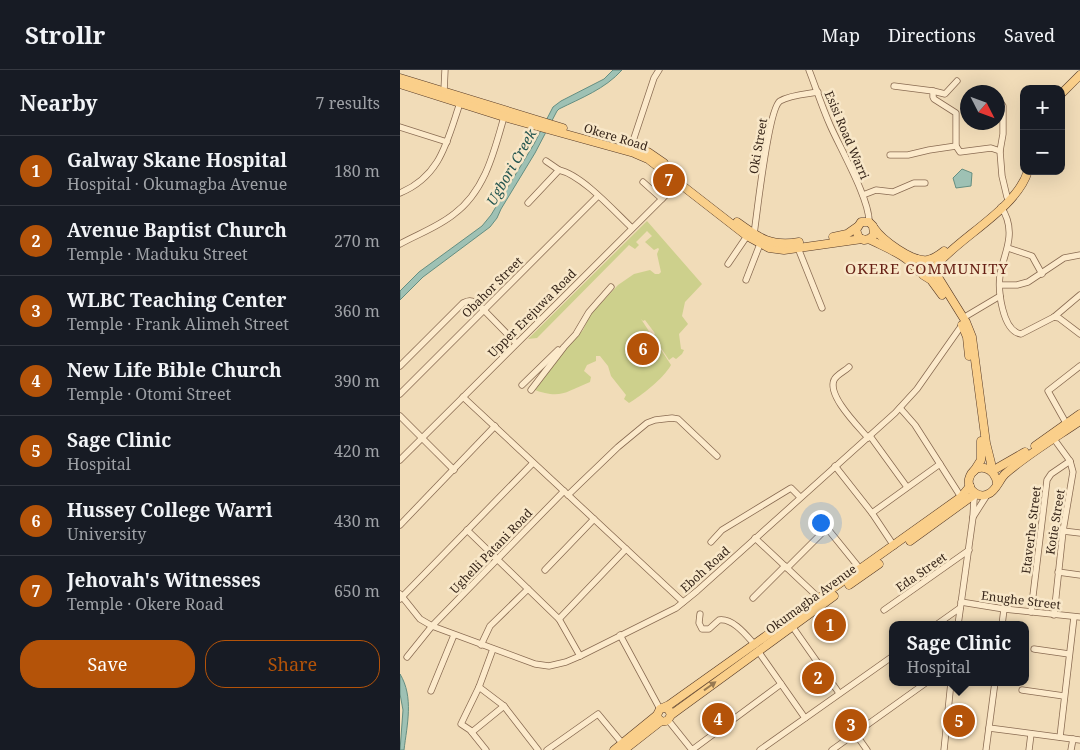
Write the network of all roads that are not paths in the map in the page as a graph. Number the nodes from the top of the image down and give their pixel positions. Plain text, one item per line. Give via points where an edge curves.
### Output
1 (445, 70) edge
2 (659, 70) edge
3 (808, 70) edge
4 (1080, 75) edge
5 (400, 78) edge
6 (957, 80) dead end
7 (1080, 81) edge
8 (400, 84) edge
9 (894, 86) dead end
10 (1065, 90) edge
11 (444, 91) junction
12 (933, 91) junction
13 (818, 92) junction
14 (1065, 96) edge
15 (460, 103) junction
16 (504, 117) junction
17 (547, 126) junction
18 (400, 127) edge
19 (1002, 130) edge
20 (447, 142) junction
21 (956, 146) junction
22 (630, 147) junction
23 (1000, 151) junction
24 (890, 155) dead end
25 (546, 161) dead end
26 (559, 170) junction
27 (1023, 175) edge
28 (1025, 175) edge
29 (643, 182) dead end
30 (679, 182) junction
31 (925, 183) dead end
32 (400, 192) edge
33 (863, 195) junction
34 (598, 196) junction
35 (1007, 197) junction
36 (662, 199) junction
37 (528, 203) dead end
38 (1001, 208) junction
39 (865, 225) junction
40 (632, 228) junction
41 (751, 235) junction
42 (865, 239) junction
43 (400, 244) edge
44 (760, 244) junction
45 (798, 248) junction
46 (1008, 248) junction
47 (1080, 255) edge
48 (925, 260) junction
49 (728, 264) dead end
50 (933, 269) junction
51 (921, 273) junction
52 (1042, 274) junction
53 (746, 280) dead end
54 (1000, 285) junction
55 (611, 288) dead end
56 (1080, 295) edge
57 (1000, 296) junction
58 (822, 308) dead end
59 (484, 309) junction
60 (1054, 317) junction
61 (962, 321) junction
62 (580, 328) junction
63 (1080, 334) edge
64 (516, 343) junction
65 (400, 366) edge
66 (1080, 366) edge
67 (849, 367) dead end
68 (522, 385) dead end
69 (531, 390) dead end
70 (400, 394) edge
71 (463, 397) junction
72 (900, 408) junction
73 (1080, 414) edge
74 (400, 416) edge
75 (1080, 421) edge
76 (1066, 423) junction
77 (495, 426) junction
78 (869, 437) junction
79 (422, 438) junction
80 (1054, 439) junction
81 (717, 456) dead end
82 (400, 460) edge
83 (1070, 461) junction
84 (533, 463) junction
85 (940, 464) junction
86 (835, 466) junction
87 (454, 470) junction
88 (974, 471) junction
89 (991, 471) junction
90 (1077, 471) edge
91 (997, 484) junction
92 (970, 486) junction
93 (907, 487) junction
94 (566, 493) junction
95 (976, 494) junction
96 (987, 495) junction
97 (800, 497) junction
98 (963, 499) junction
99 (872, 513) junction
100 (974, 517) junction
101 (594, 519) junction
102 (400, 525) edge
103 (467, 530) junction
104 (1063, 531) junction
105 (1080, 533) edge
106 (755, 538) junction
107 (711, 542) dead end
108 (894, 546) junction
109 (626, 549) junction
110 (969, 550) junction
111 (497, 560) junction
112 (786, 567) junction
113 (545, 570) dead end
114 (861, 570) junction
115 (1058, 572) junction
116 (1080, 575) edge
117 (528, 589) junction
118 (401, 597) edge
119 (753, 598) dead end
120 (820, 599) junction
121 (683, 602) junction
122 (960, 605) junction
123 (1004, 609) junction
124 (884, 610) dead end
125 (1032, 612) junction
126 (700, 614) dead end
127 (1054, 614) junction
128 (1077, 617) edge
129 (559, 619) junction
130 (941, 621) edge
131 (958, 621) edge
132 (1002, 621) edge
133 (432, 626) junction
134 (792, 626) junction
135 (454, 635) junction
136 (620, 636) junction
137 (481, 645) junction
138 (756, 648) junction
139 (1034, 649) dead end
140 (493, 650) junction
141 (1069, 654) junction
142 (580, 656) junction
143 (407, 657) dead end
144 (889, 659) edge
145 (781, 684) junction
146 (920, 686) edge
147 (951, 686) edge
148 (994, 686) edge
149 (479, 687) junction
150 (1022, 690) dead end
151 (431, 691) dead end
152 (839, 693) junction
153 (1064, 696) junction
154 (504, 706) junction
155 (664, 715) junction
156 (805, 718) junction
157 (989, 728) junction
158 (472, 732) junction
159 (855, 733) junction
160 (1031, 734) junction
161 (1060, 737) junction
162 (1073, 739) junction
163 (1080, 740) edge
164 (623, 747) edge
165 (486, 750) edge
166 (538, 750) edge
167 (547, 750) edge
168 (614, 750) edge
169 (692, 750) edge
170 (760, 750) edge
171 (832, 750) edge
172 (867, 750) edge
173 (944, 750) edge
174 (986, 750) edge
175 (1029, 750) edge
176 (1071, 750) edge

1 - 11 street
2 - 22 street
3 - 13 street, Esisi Road Warri
4 - 10 main road
5 - 11 main road, Okere Road
6 - 12 street via 945,94
7 - 14 main road
8 - 15 main road, Okere Road
9 - 12 street
11 - 17 main road, Okere Road
12 - 21 street via 934,99 956,113
13 - 33 street, Esisi Road Warri
13 - 41 street, Oki Street via 782,100 776,105
15 - 16 main road, Okere Road
15 - 20 street
16 - 17 main road, Okere Road
16 - 43 street via 478,188 454,214
17 - 22 main road, Okere Road
17 - 30 main road, Okere Road via 641,156
18 - 20 street
19 - 23 street
20 - 32 street via 440,160 428,174
21 - 23 street via 960,152 992,148
21 - 24 street
22 - 41 main road, Okere Road via 655,156
23 - 35 street
25 - 26 street
26 - 34 street via 576,178
26 - 37 street
27 - 35 main road
28 - 38 main road via 1021,186
29 - 36 street
30 - 36 street, Upper Erejuwa Road
30 - 41 main road, Okere Road
31 - 33 street via 893,192 876,190
33 - 39 street, Esisi Road Warri via 869,215
34 - 40 street
34 - 59 street, Obahor Street
35 - 48 main road via 942,252
36 - 40 street, Upper Erejuwa Road
38 - 46 street via 1008,216
38 - 50 main road
39 - 41 main road, Okere Road via 842,236 791,244 766,242
39 - 42 main road via 856,233
39 - 42 main road via 874,235
39 - 48 main road via 889,243
40 - 64 street, Upper Erejuwa Road
41 - 44 main road, Okere Road
41 - 49 street
42 - 45 main road, Okere Road
42 - 51 main road via 904,257
44 - 45 main road, Okere Road via 777,249
44 - 53 street
45 - 58 street
46 - 52 street via 1032,256
46 - 54 street via 1003,259
47 - 52 street via 1064,258
48 - 50 main road
48 - 51 main road via 919,264
50 - 51 main road via 930,274
50 - 61 main road
51 - 61 main road via 937,287
52 - 54 street via 1017,285
54 - 57 street
55 - 62 street via 589,312
56 - 60 street
57 - 60 street via 1007,321 1017,334
57 - 61 street
59 - 64 street
59 - 65 street via 471,300 463,303
59 - 70 street, Obahor Street
60 - 63 street
61 - 72 street, Eboh Road
61 - 88 main road via 982,454
61 - 89 main road via 972,337
62 - 68 street
62 - 69 street
64 - 71 street, Upper Erejuwa Road
66 - 76 street via 1048,391
67 - 78 street via 835,378 836,397 845,412
71 - 77 street
71 - 79 street, Upper Erejuwa Road
72 - 78 street, Eboh Road
72 - 85 street
73 - 76 main road
74 - 79 street
75 - 80 main road
76 - 89 main road via 1018,457
77 - 84 street
77 - 87 street
78 - 86 street, Eboh Road
78 - 93 street
79 - 82 street, Upper Erejuwa Road
79 - 87 street
80 - 83 street, Kotie Street
80 - 91 main road via 1019,463
81 - 94 street, Ughelli Patani Road via 678,419 650,421
83 - 90 street, Kotie Street
83 - 125 street, Etaverhe Street via 1047,480
84 - 94 street
84 - 103 street
85 - 93 street
85 - 98 street
86 - 97 street, Eboh Road
86 - 99 street
87 - 102 street
88 - 89 main road via 984,468
88 - 92 main road
89 - 91 main road
90 - 104 street, Kotie Street
91 - 96 main road
92 - 95 main road
92 - 98 main road
93 - 99 street
94 - 101 street
94 - 111 street, Ughelli Patani Road
95 - 96 main road
95 - 98 main road
95 - 100 street
96 - 100 street
97 - 106 street, Eboh Road
97 - 107 street via 791,488 722,530
98 - 108 main road, Okumagba Avenue
98 - 134 main road, Okumagba Avenue
99 - 108 street
100 - 110 street
101 - 109 street
101 - 113 street
103 - 111 street
103 - 118 street
104 - 105 street
104 - 115 street, Kotie Street
106 - 112 street
106 - 121 street, Eboh Road
108 - 114 main road, Okumagba Avenue
109 - 121 street
109 - 129 street
110 - 122 street
110 - 124 street, Eda Street
111 - 117 street
111 - 133 street, Ughelli Patani Road
112 - 114 street via 827,528
112 - 119 street
112 - 120 street
114 - 120 main road, Okumagba Avenue
115 - 116 street
115 - 127 street, Kotie Street
117 - 129 street
117 - 137 street via 490,626
118 - 133 street, Eboh Road via 420,619
120 - 138 main road, Okumagba Avenue
121 - 136 street, Eboh Road
122 - 123 street, Enughe Street
122 - 130 street
122 - 131 street
123 - 125 street, Enughe Street
123 - 132 street
125 - 127 street, Enughe Street
126 - 138 street via 702,630 709,629 719,620 726,620 739,628
127 - 128 street, Enughe Street
128 - 141 street
129 - 142 street
133 - 135 street, Eboh Road
133 - 143 street, Ughelli Patani Road
134 - 138 main road, Okumagba Avenue
134 - 152 street
135 - 137 street, Eboh Road
135 - 151 street
136 - 142 street, Eboh Road
136 - 155 street
137 - 140 street, Eboh Road
138 - 145 street
138 - 155 main road, Okumagba Avenue
139 - 141 street
140 - 142 street, Eboh Road via 549,666
140 - 149 street
141 - 153 street
144 - 152 street
145 - 156 street
145 - 169 street
146 - 159 street
147 - 173 street
148 - 157 street
149 - 154 street
149 - 158 street via 461,724
150 - 153 street
152 - 156 street
153 - 161 street
154 - 158 street
154 - 166 street
155 - 164 main road, Okumagba Avenue
155 - 169 street
156 - 170 street
157 - 160 street
157 - 174 street
158 - 165 street
159 - 171 street
159 - 172 street
160 - 161 street
160 - 175 street
161 - 162 street
162 - 163 street
162 - 176 street
164 - 167 street via 598,714
164 - 168 main road, Okumagba Avenue

